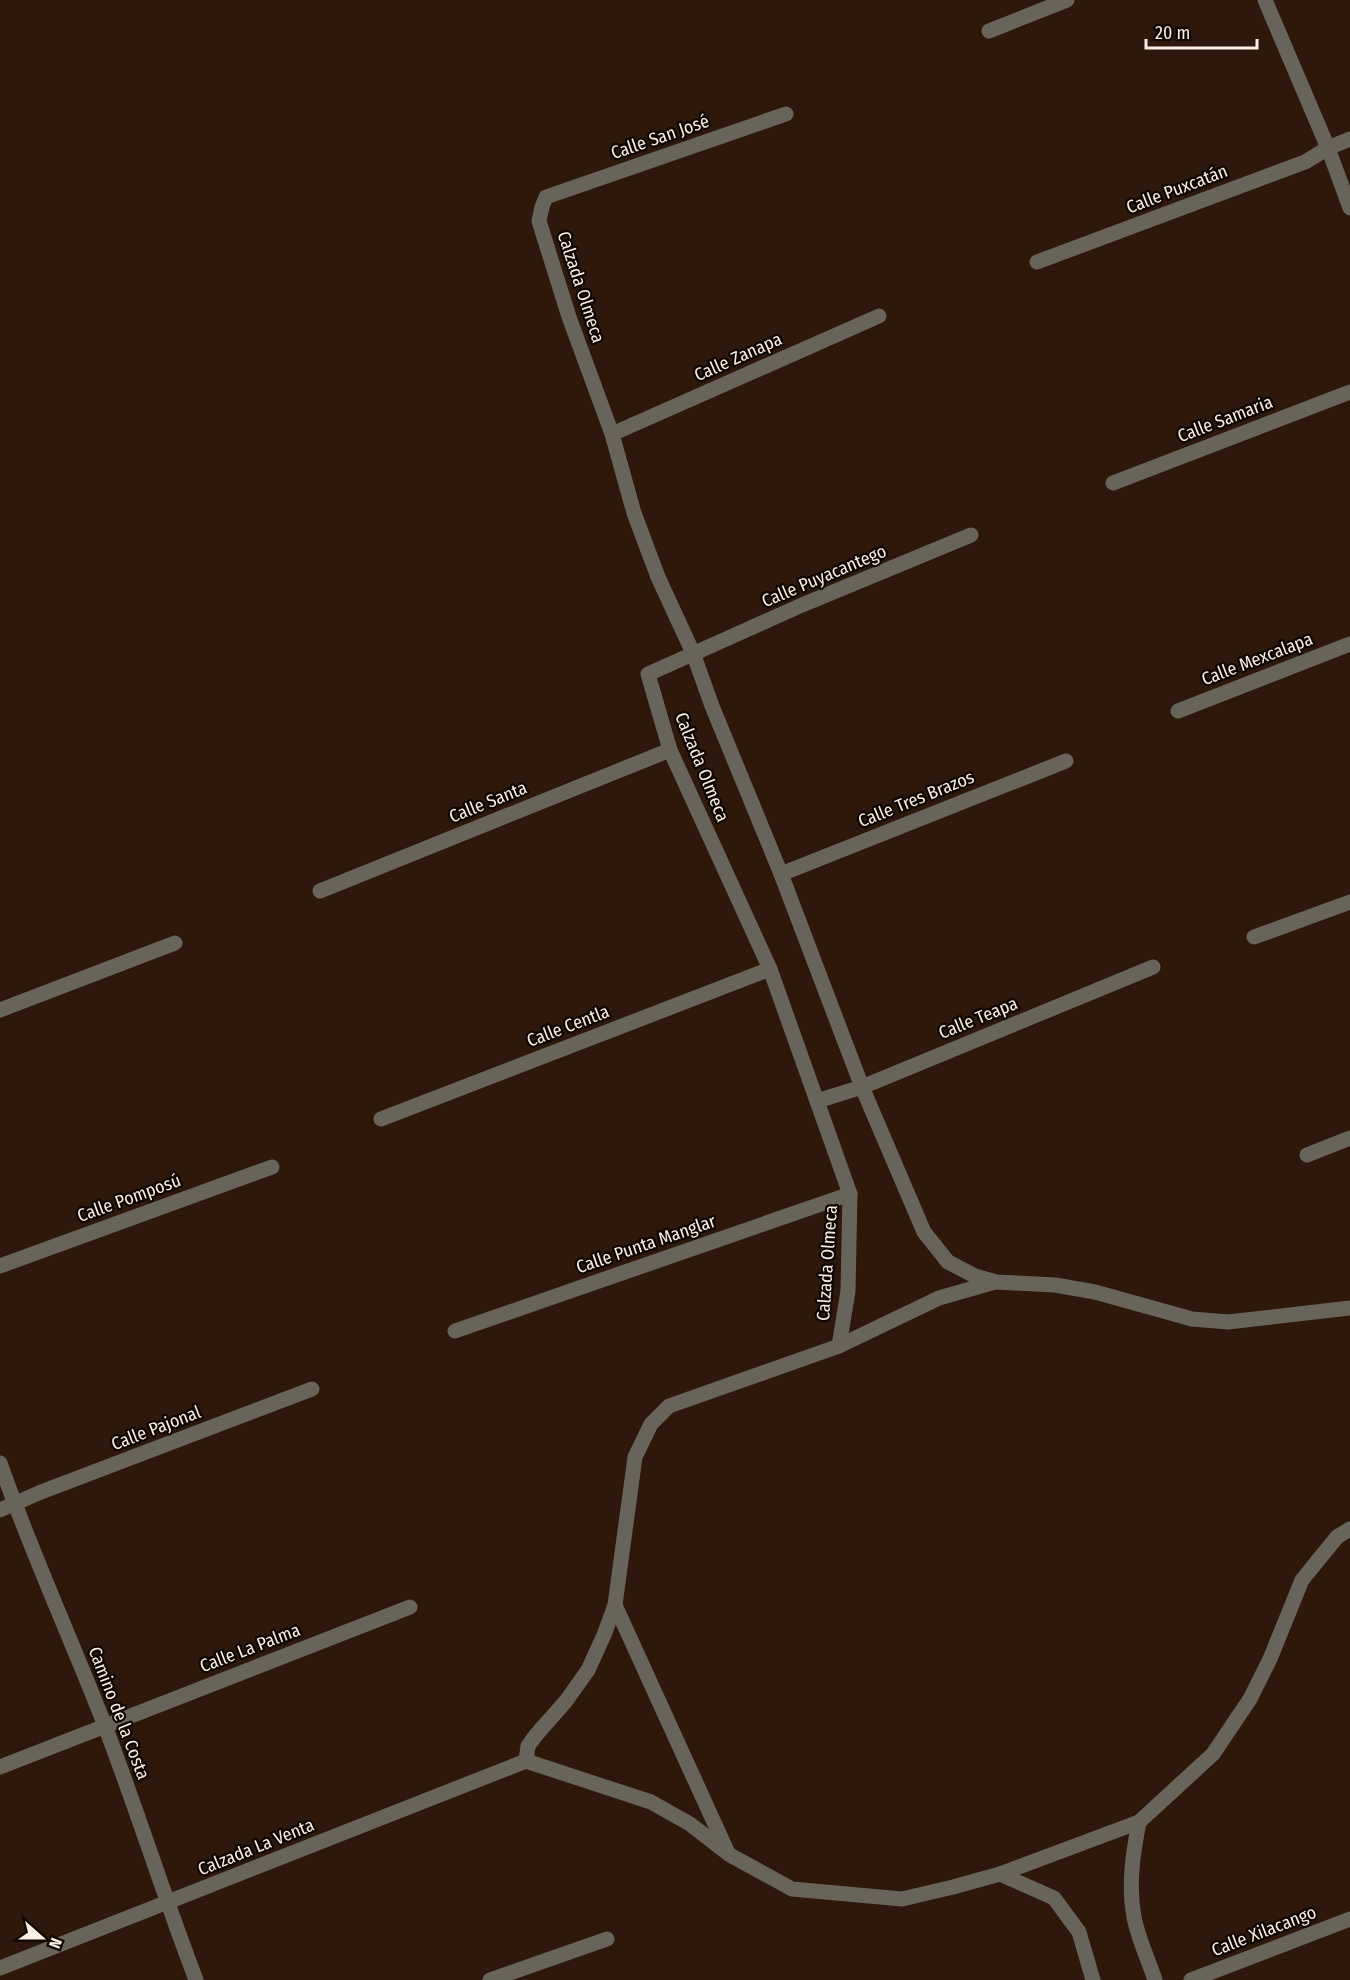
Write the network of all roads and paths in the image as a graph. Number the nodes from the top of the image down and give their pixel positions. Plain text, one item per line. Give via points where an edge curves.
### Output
1 (1067, 0) edge
2 (1265, 0) edge
3 (989, 31) dead end
4 (786, 114) dead end
5 (1350, 139) edge
6 (1328, 148) junction
7 (546, 197) joint
8 (1350, 208) edge
9 (1037, 262) dead end
10 (879, 316) dead end
11 (1350, 392) edge
12 (612, 434) junction
13 (1113, 483) dead end
14 (971, 535) dead end
15 (1350, 644) edge
16 (693, 653) junction
17 (1178, 711) dead end
18 (670, 750) junction
19 (1066, 761) dead end
20 (781, 874) junction
21 (320, 891) dead end
22 (1350, 902) edge
23 (1254, 937) dead end
24 (174, 943) dead end
25 (1153, 967) dead end
26 (770, 969) junction
27 (0, 1010) edge
28 (862, 1087) junction
29 (817, 1101) junction
30 (381, 1119) dead end
31 (1350, 1138) edge
32 (1307, 1155) dead end
33 (272, 1167) dead end
34 (850, 1194) junction
35 (0, 1266) edge
36 (996, 1282) junction
37 (1350, 1308) edge
38 (455, 1331) dead end
39 (840, 1346) junction
40 (312, 1389) dead end
41 (0, 1463) edge
42 (7, 1507) edge
43 (1350, 1529) edge
44 (615, 1605) junction
45 (410, 1607) dead end
46 (105, 1726) junction
47 (526, 1761) junction
48 (0, 1767) edge
49 (1139, 1822) junction
50 (730, 1855) junction
51 (1000, 1874) junction
52 (167, 1903) junction
53 (1350, 1919) edge
54 (607, 1939) dead end
55 (0, 1968) edge
56 (196, 1980) edge
57 (490, 1980) edge
58 (1093, 1980) edge
59 (1155, 1980) edge
60 (1191, 1980) edge

1 - 3 street
2 - 6 street
4 - 7 street, Calle San José
5 - 6 street, Calle Puxcatán
6 - 8 street
6 - 9 street, Calle Puxcatán via 1305,162
7 - 12 street, Calzada Olmeca via 539,221
10 - 12 street, Calle Zanapa
11 - 13 street, Calle Samaria
12 - 16 street, Calzada Olmeca via 634,513
14 - 16 street, Calle Puyacantego
15 - 17 street, Calle Mexcalapa
16 - 18 street, Calzada Olmeca via 648,674
16 - 20 street
18 - 21 street, Calle Santa
18 - 26 street, Calzada Olmeca
19 - 20 street, Calle Tres Brazos
20 - 28 street
22 - 23 street
24 - 27 street
25 - 28 street, Calle Teapa
26 - 29 street, Calzada Olmeca
26 - 30 street, Calle Centla
28 - 29 street, Calle Teapa
28 - 36 street via 924,1232 948,1262
29 - 34 street, Calzada Olmeca
31 - 32 street
33 - 35 street, Calle Pomposú
34 - 38 street, Calle Punta Manglar
34 - 39 street, Calzada Olmeca via 848,1291
36 - 37 street via 1085,1290 1192,1318 1228,1322
36 - 39 street via 938,1298
39 - 44 street via 669,1406 651,1424 635,1457
40 - 42 street, Calle Pajonal
41 - 42 street, Camino de la Costa
42 - 46 street, Camino de la Costa
43 - 49 street via 1337,1537 1302,1580 1250,1699 1213,1754
44 - 47 street via 588,1670 532,1740
44 - 50 street
45 - 46 street, Calle La Palma
46 - 48 street, Calle La Palma
46 - 52 street, Camino de la Costa
47 - 50 street via 651,1802 690,1824
47 - 52 street, Calzada La Venta
49 - 51 street
49 - 59 street via 1133,1857 1133,1909
50 - 51 street via 792,1889 902,1899
51 - 58 street via 1054,1898 1079,1932
52 - 55 street, Calzada La Venta
52 - 56 street, Camino de la Costa
53 - 60 street, Calle Xilacango
54 - 57 street

